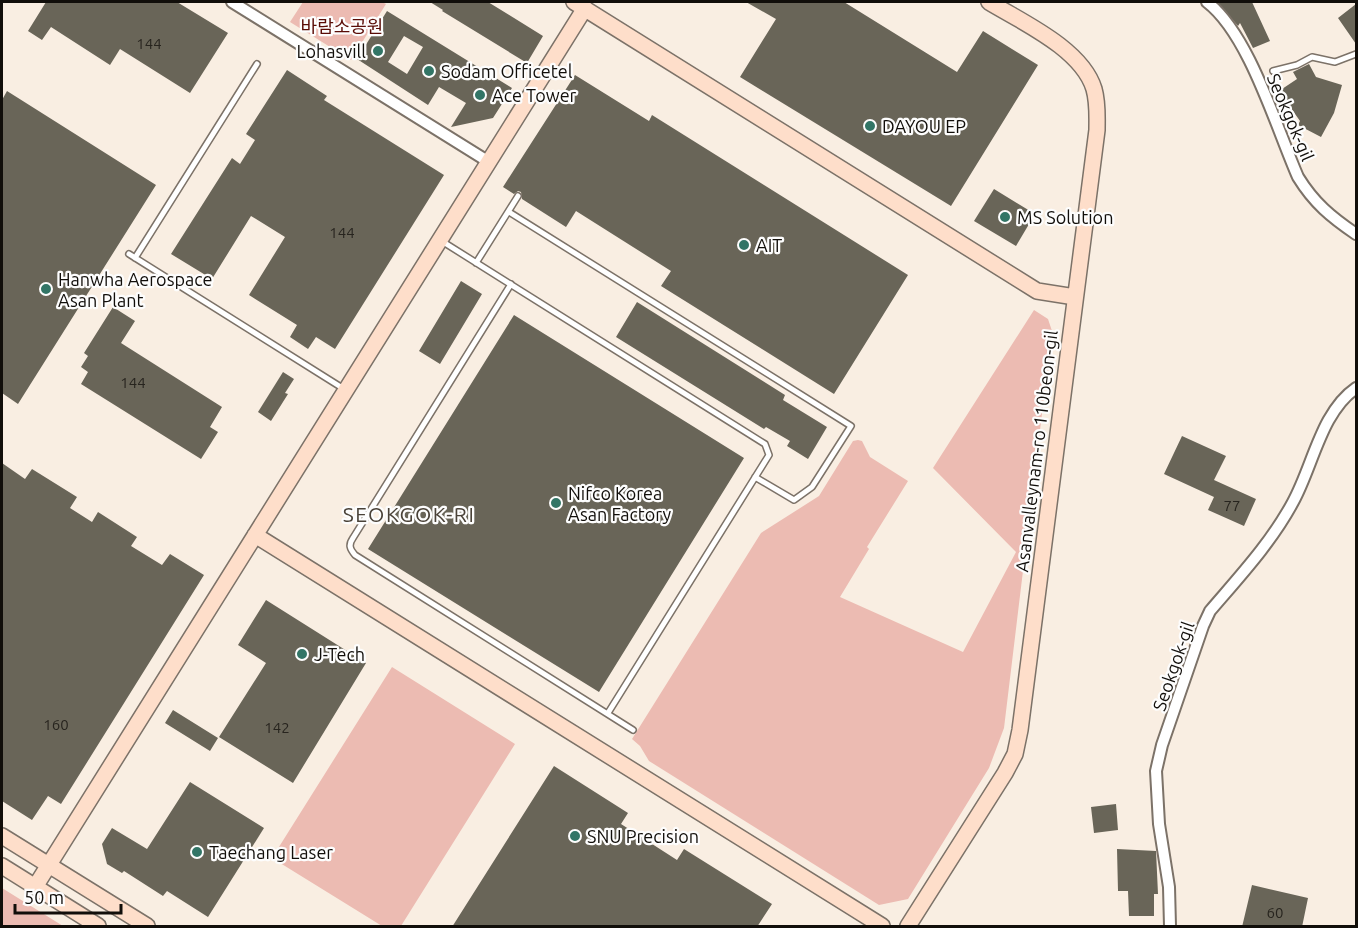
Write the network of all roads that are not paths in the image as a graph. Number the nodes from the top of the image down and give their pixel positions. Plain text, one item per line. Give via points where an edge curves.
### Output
1 (232, 2) edge
2 (989, 2) edge
3 (1207, 2) edge
4 (579, 5) edge
5 (1356, 54) edge
6 (257, 64) dead end
7 (1273, 71) dead end
8 (489, 162) junction
9 (518, 196) dead end
10 (509, 212) junction
11 (1356, 234) edge
12 (440, 240) junction
13 (129, 254) dead end
14 (135, 258) junction
15 (476, 263) junction
16 (511, 284) junction
17 (1075, 297) junction
18 (1356, 388) edge
19 (346, 390) junction
20 (755, 477) junction
21 (255, 535) junction
22 (608, 713) junction
23 (633, 730) dead end
24 (2, 836) edge
25 (49, 865) junction
26 (2, 866) edge
27 (35, 887) junction
28 (98, 927) edge
29 (147, 927) edge
30 (882, 927) edge
31 (908, 927) edge
32 (1170, 927) edge

1 - 8 street
2 - 17 street, Asanvalleynam-ro 110beon-gil via 1062,47 1078,62 1093,87 1097,130
3 - 11 street, Seokgok-gil via 1224,18 1246,55 1308,193
4 - 8 street
4 - 17 street via 1037,291
5 - 7 lane via 1335,62 1312,57
6 - 14 lane
8 - 12 street
9 - 10 lane
10 - 15 lane
10 - 20 lane via 851,426 812,487 794,500
12 - 15 lane
12 - 19 street
13 - 14 lane
14 - 19 lane
15 - 16 lane
16 - 20 lane via 765,444 769,455
16 - 22 lane via 353,538 350,549
17 - 31 street, Asanvalleynam-ro 110beon-gil via 1015,754
18 - 32 street, Seokgok-gil via 1330,417 1294,501 1278,528 1210,611 1203,626 1156,771
19 - 21 street
20 - 22 lane
21 - 25 street
21 - 30 street
22 - 23 lane
24 - 25 street
25 - 27 street
25 - 29 street
26 - 27 street
27 - 28 street

